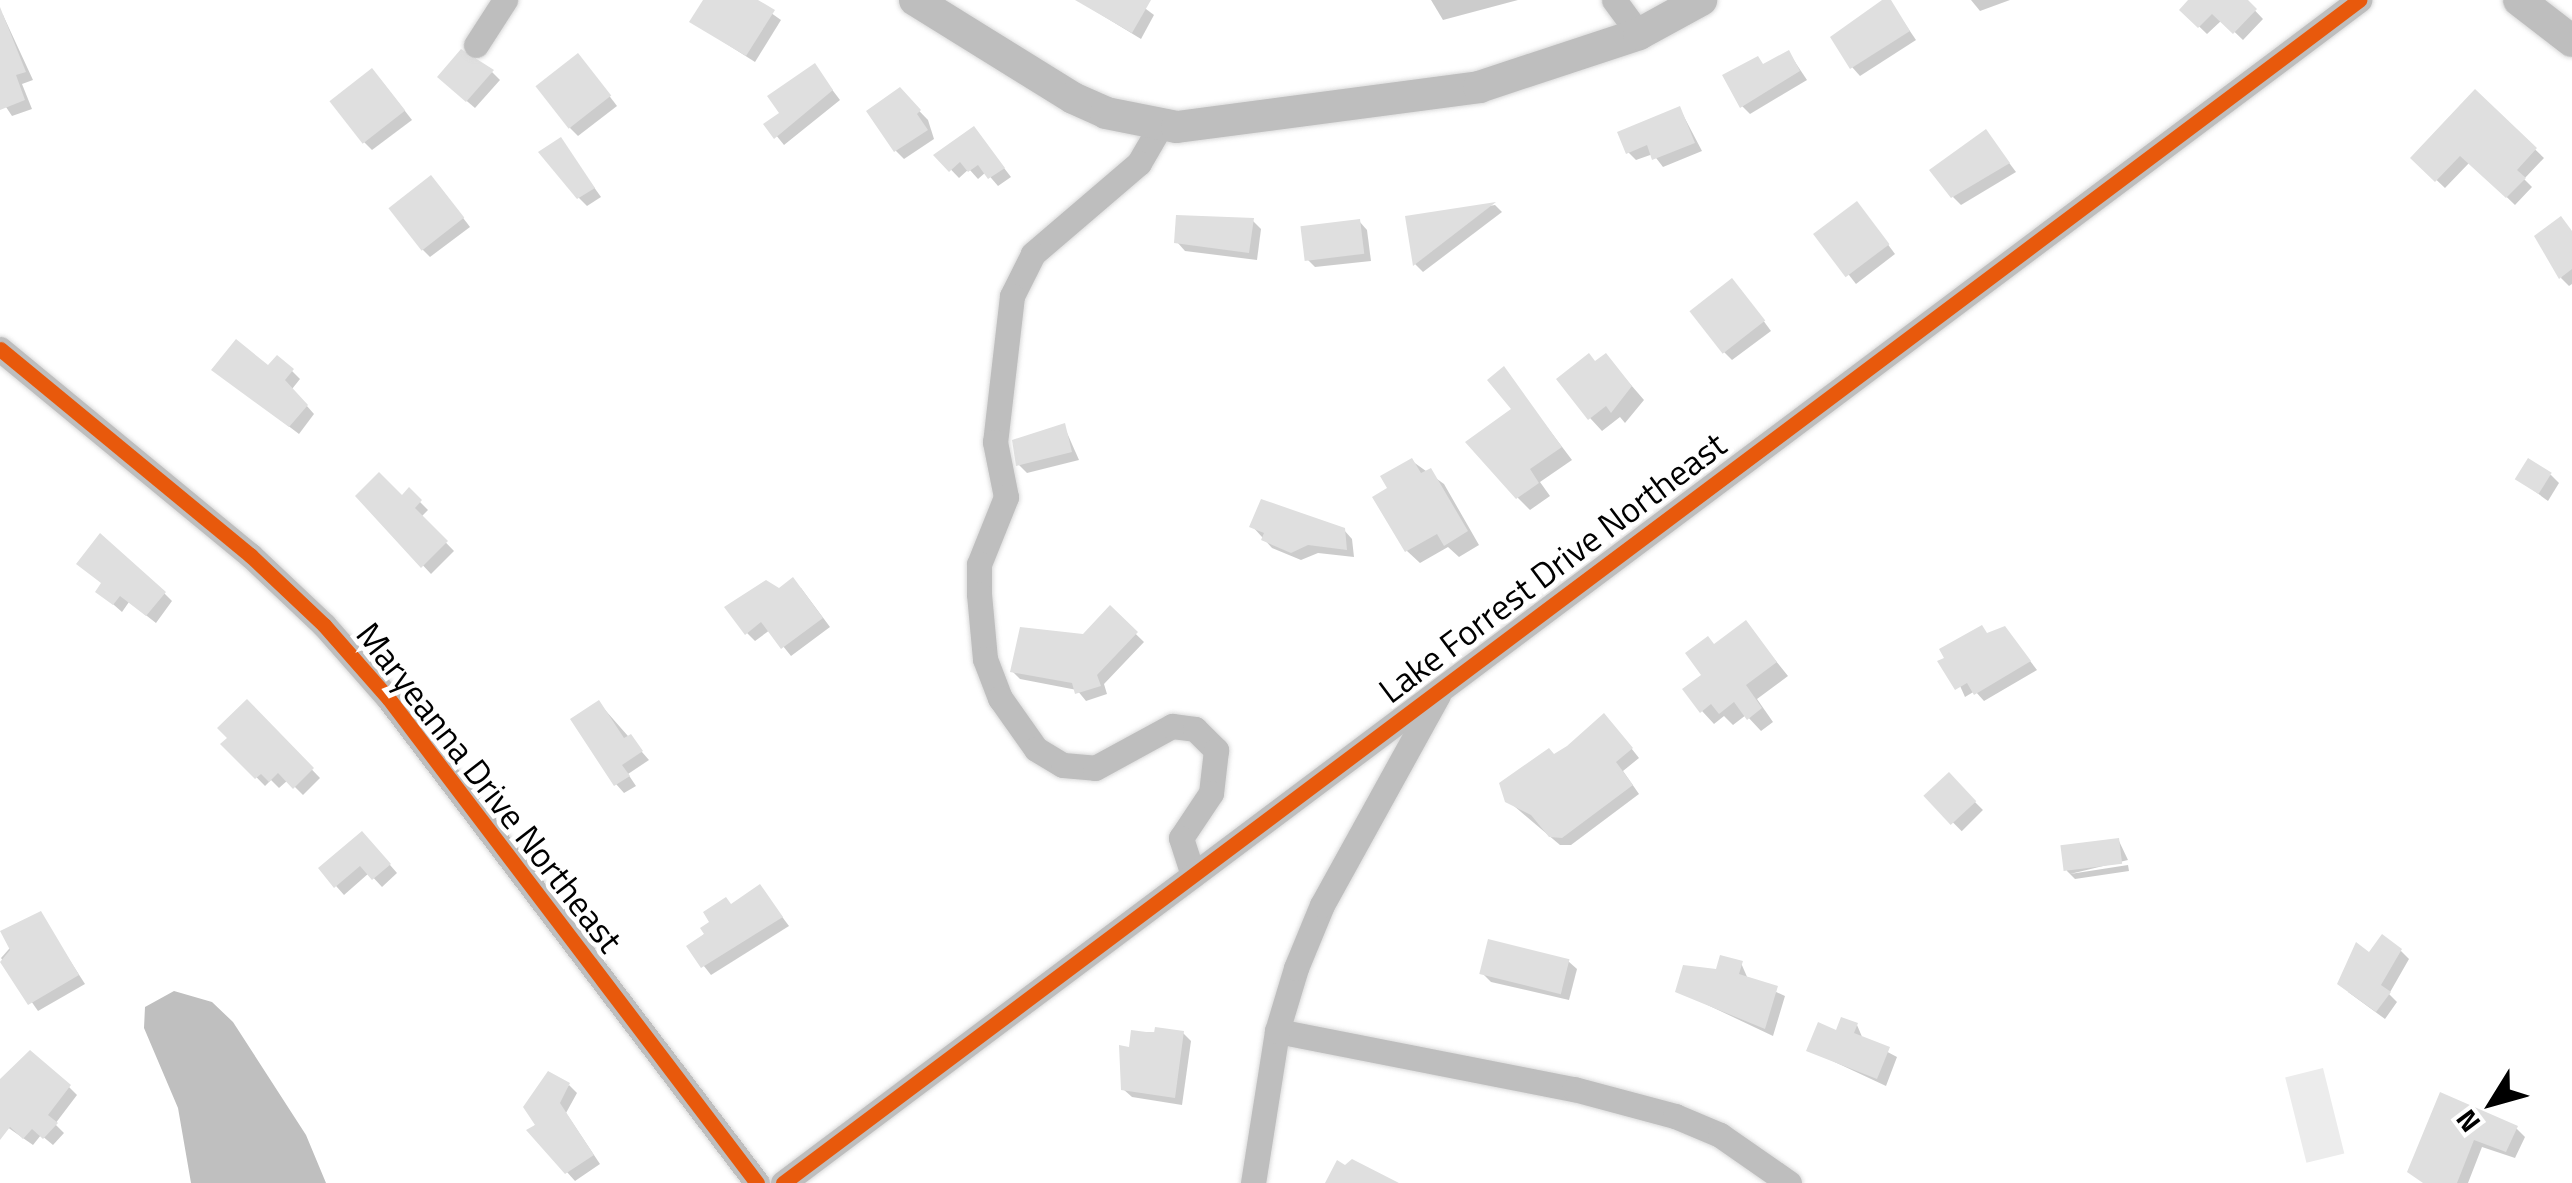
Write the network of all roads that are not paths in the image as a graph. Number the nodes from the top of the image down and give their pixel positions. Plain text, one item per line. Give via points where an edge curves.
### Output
1 (505, 0) edge
2 (915, 0) edge
3 (1614, 0) edge
4 (1701, 0) edge
5 (2359, 0) edge
6 (2519, 0) edge
7 (1638, 34) junction
8 (2572, 41) edge
9 (476, 45) dead end
10 (1161, 125) junction
11 (0, 349) edge
12 (1442, 686) junction
13 (1193, 875) junction
14 (1277, 1031) junction
15 (758, 1183) edge
16 (783, 1183) edge
17 (1252, 1183) edge
18 (1789, 1183) edge

1 - 9 street
2 - 10 main road via 1073,98
3 - 7 street
4 - 7 main road
5 - 12 street, Lake Forrest Drive Northeast
6 - 8 main road
7 - 10 main road via 1479,87 1213,126
10 - 13 street via 1139,164 1033,254 1012,296 995,442 1006,497 979,564 979,594 985,659 1000,698 1036,749 1064,764 1095,768 1172,726 1195,729 1216,750 1211,793 1181,838
11 - 15 street, Maryeanna Drive Northeast via 250,555 324,625 388,699
12 - 13 street, Lake Forrest Drive Northeast
12 - 14 street via 1322,905
13 - 16 street, Lake Forrest Drive Northeast
14 - 17 street
14 - 18 street via 1675,1116 1720,1135

